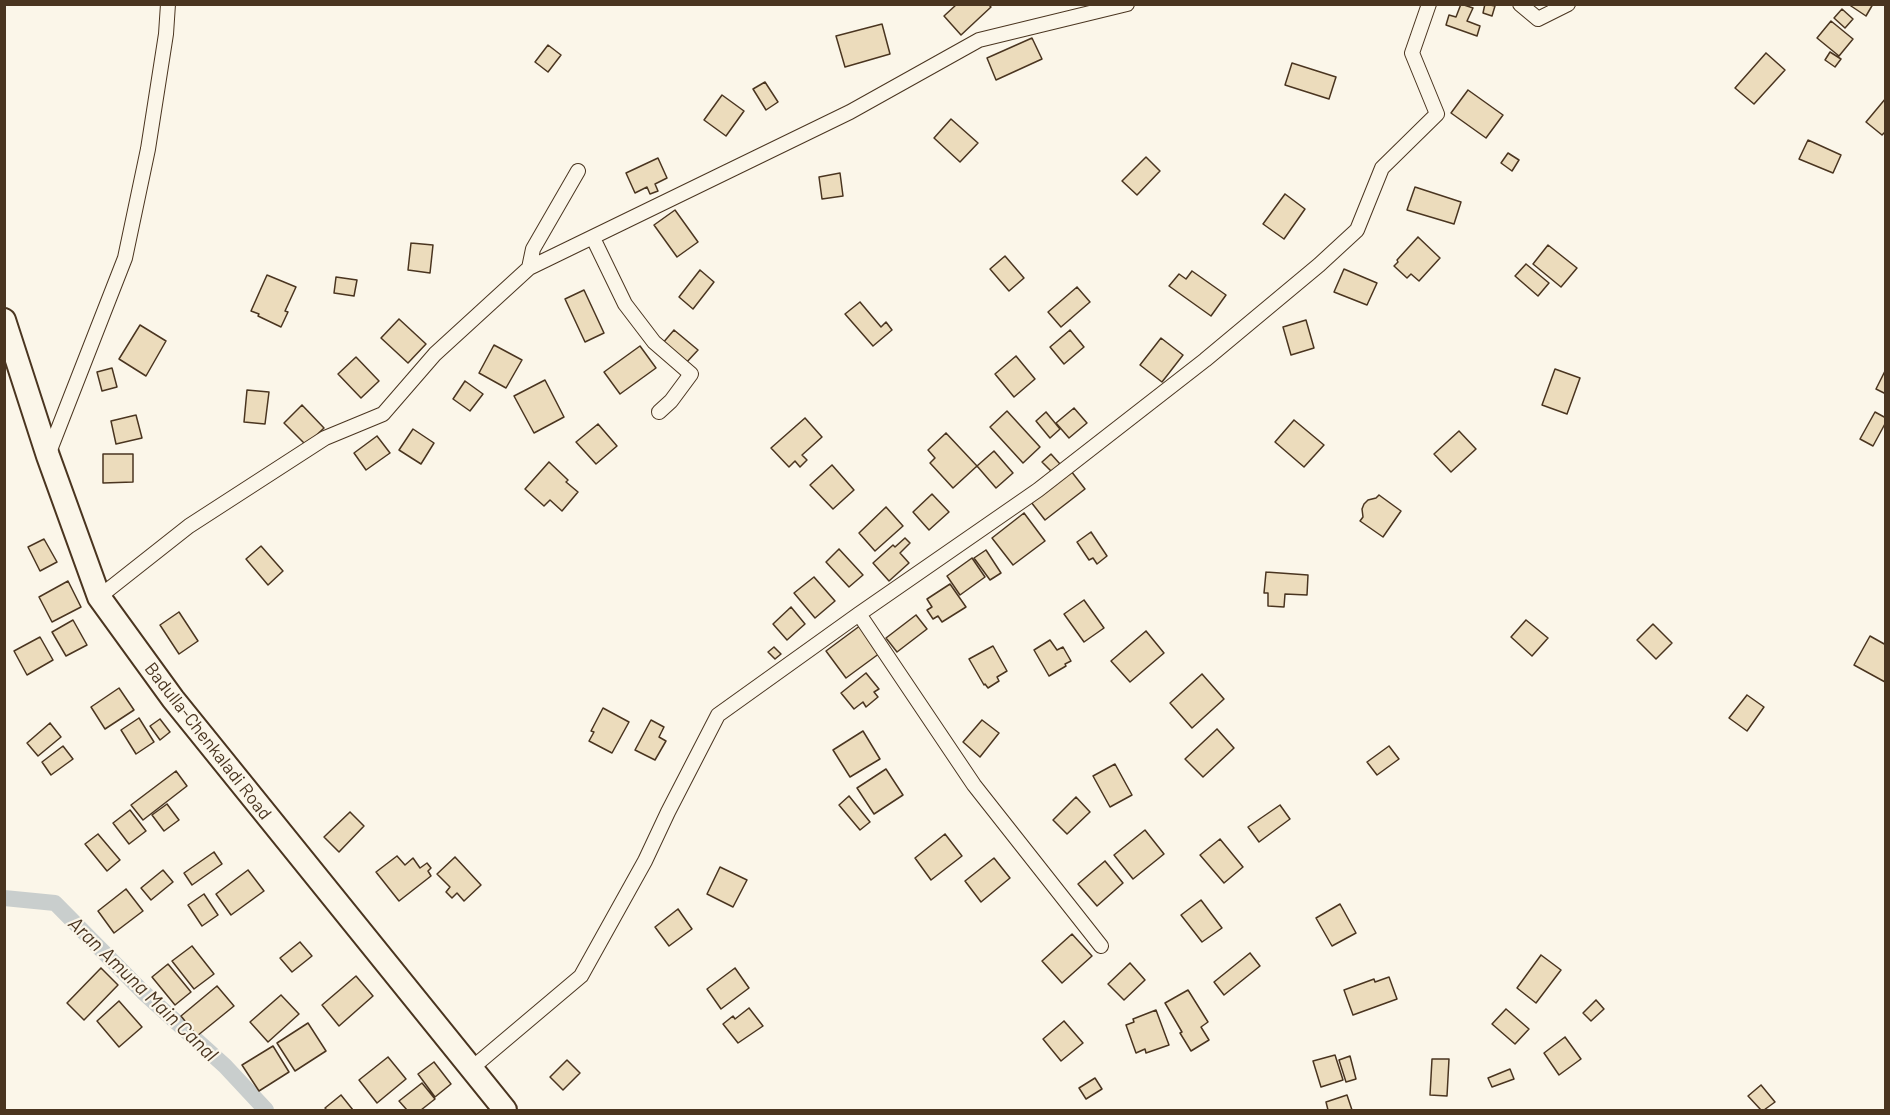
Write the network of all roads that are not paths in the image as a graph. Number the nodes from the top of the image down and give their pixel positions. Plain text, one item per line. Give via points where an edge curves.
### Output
1 (168, 4) edge
2 (1127, 4) edge
3 (1429, 4) edge
4 (1520, 4) edge
5 (1568, 4) edge
6 (578, 171) dead end
7 (593, 238) junction
8 (530, 268) junction
9 (4, 320) edge
10 (659, 412) dead end
11 (48, 456) junction
12 (99, 597) junction
13 (859, 614) junction
14 (1101, 946) dead end
15 (472, 1068) junction
16 (505, 1110) edge

1 - 11 street via 148,149 125,258
2 - 7 street via 979,40 850,112
3 - 13 street via 1412,53 1437,114 1382,168 1357,230 1205,360 1038,490
4 - 5 street via 1538,19
6 - 8 street via 533,249
7 - 8 street
7 - 10 street via 625,304 654,342 691,375
8 - 12 street via 435,354 383,414 325,438 189,526
9 - 11 highway, Badulla-Chenkaladi Road
11 - 12 highway, Badulla-Chenkaladi Road
12 - 15 highway, Badulla-Chenkaladi Road via 173,699
13 - 14 street via 974,785
13 - 15 street via 718,715 645,861 581,976
15 - 16 highway, Badulla-Chenkaladi Road

